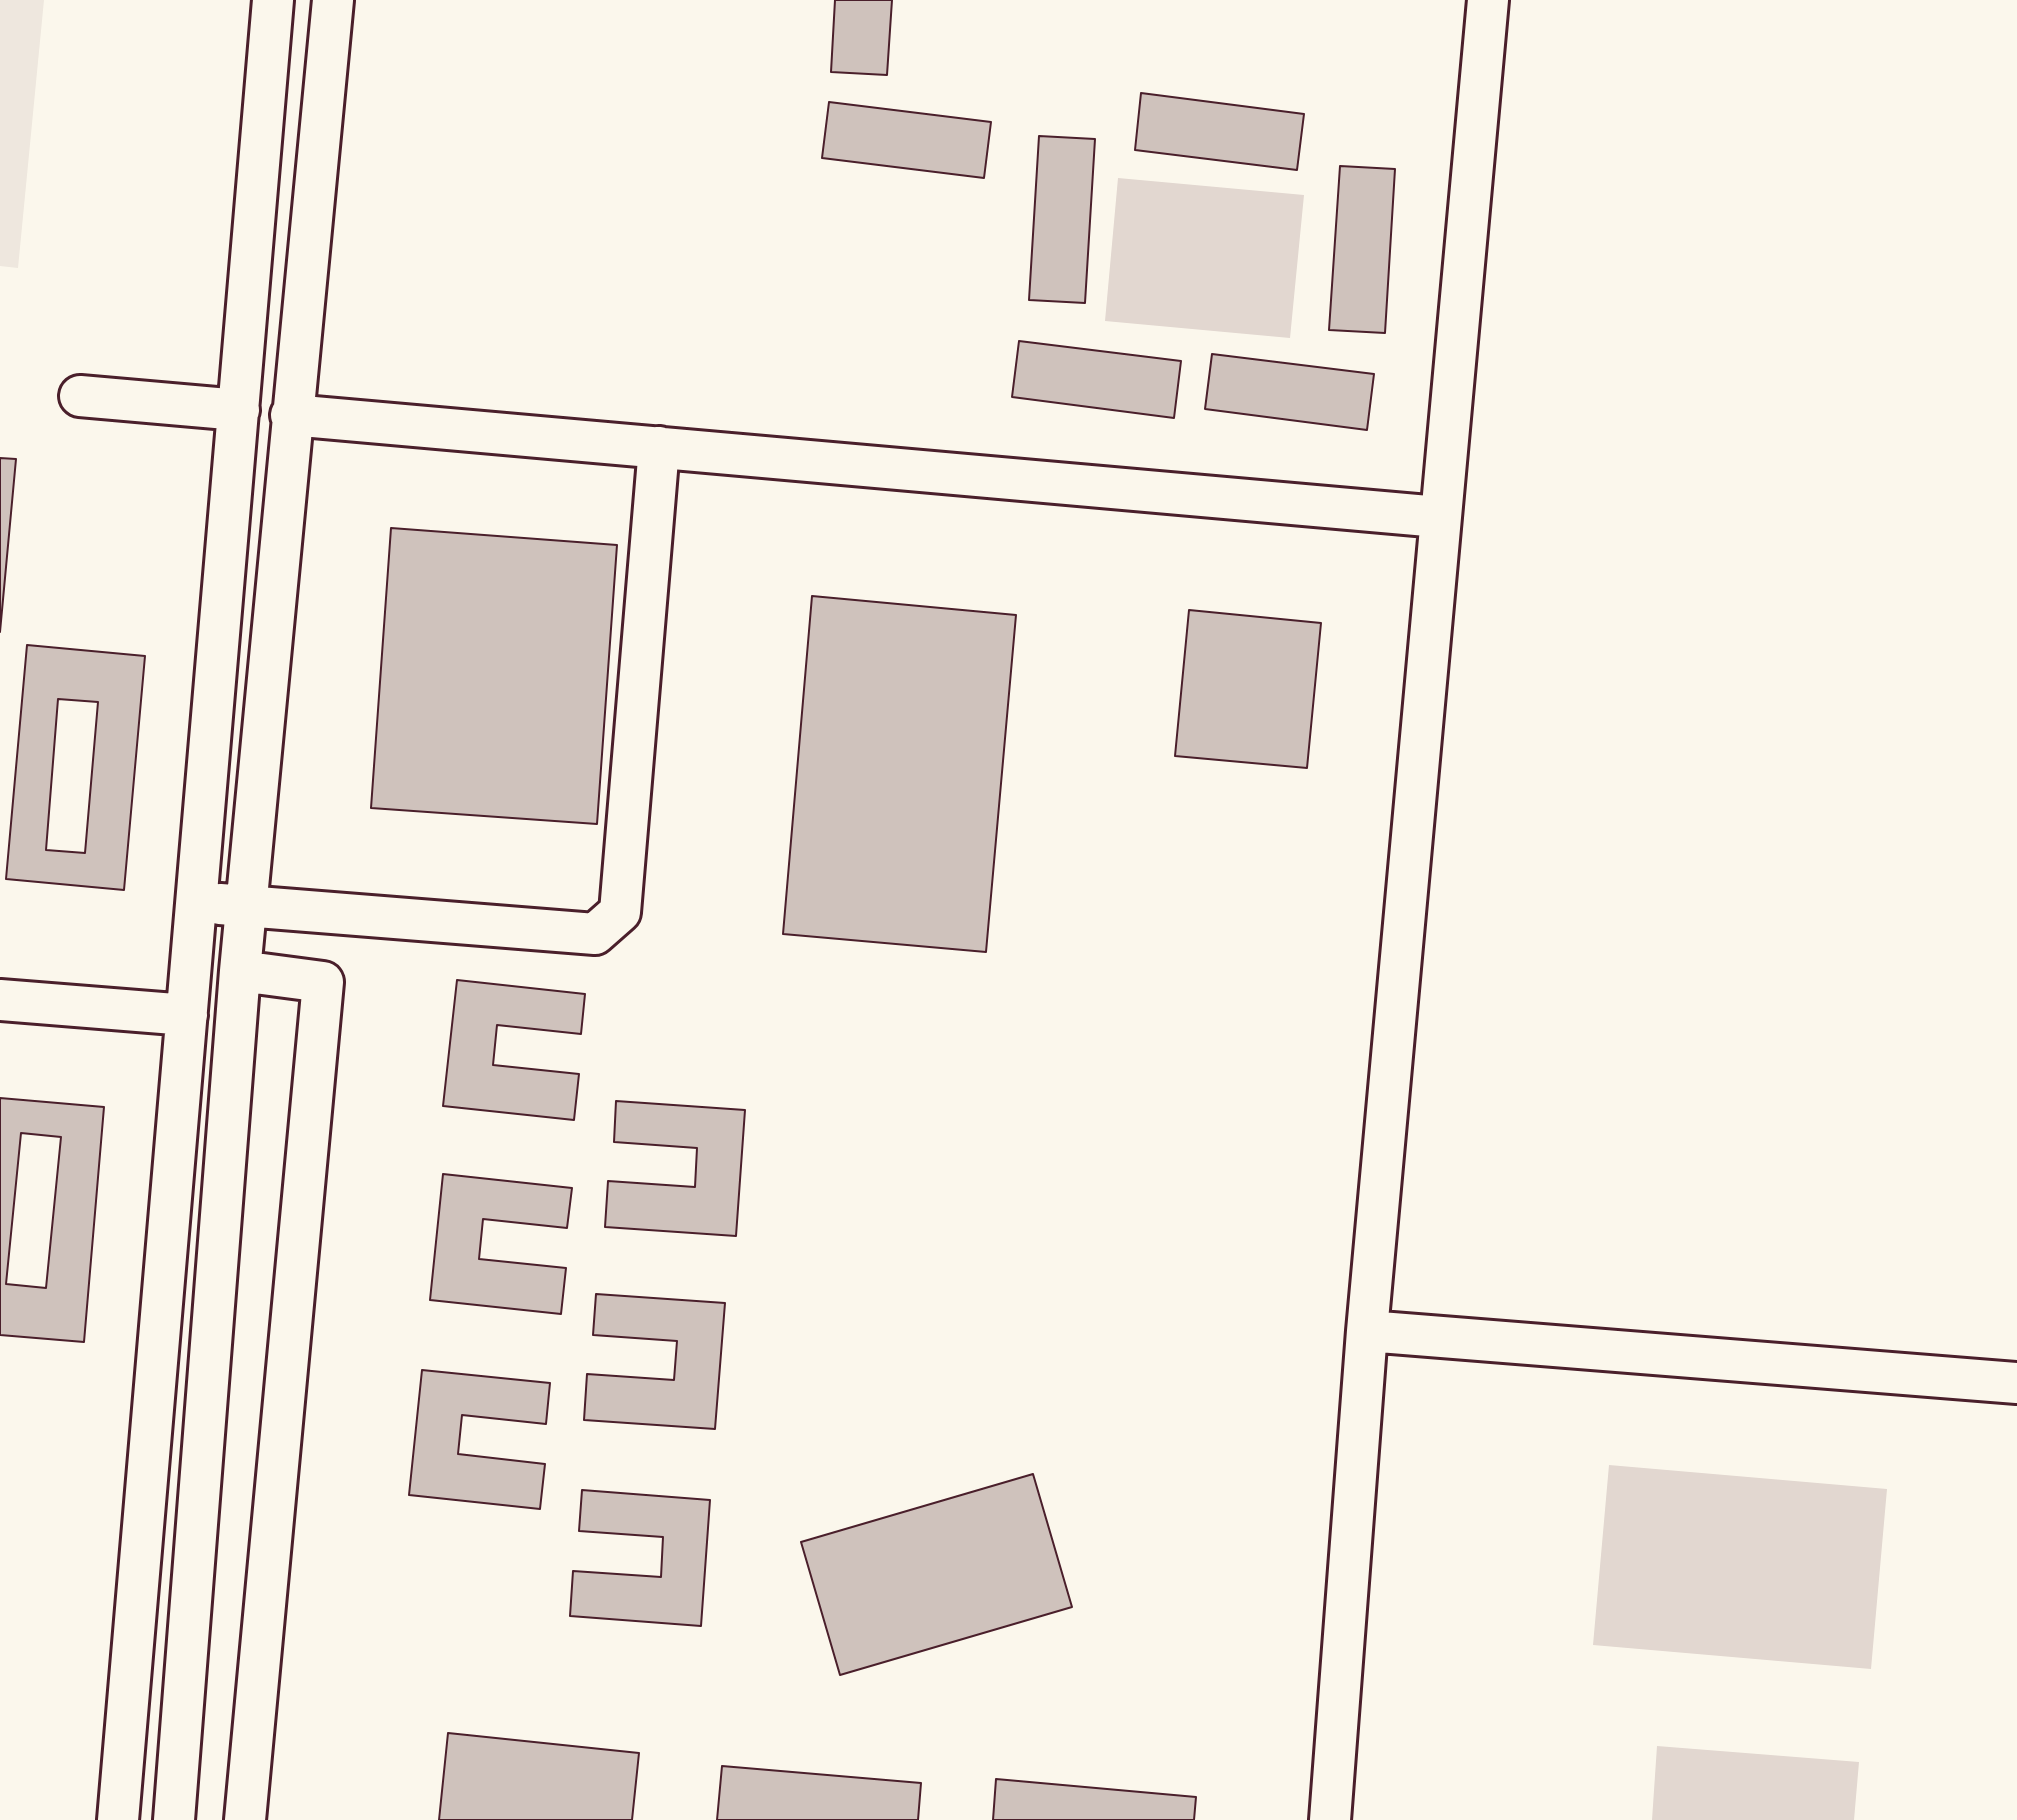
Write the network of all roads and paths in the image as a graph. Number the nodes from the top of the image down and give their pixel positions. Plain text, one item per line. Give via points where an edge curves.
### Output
1 (273, 0) edge
2 (333, 0) edge
3 (1488, 0) edge
4 (80, 396) dead end
5 (239, 410) junction
6 (291, 415) junction
7 (659, 447) junction
8 (1439, 517) junction
9 (197, 902) junction
10 (248, 906) junction
11 (240, 971) junction
12 (0, 1000) edge
13 (187, 1015) junction
14 (1367, 1331) junction
15 (2017, 1383) edge
16 (199, 1500) junction
17 (145, 1501) junction
18 (138, 1584) junction
19 (191, 1593) junction
20 (118, 1820) edge
21 (174, 1820) edge
22 (245, 1820) edge
23 (1330, 1820) edge

1 - 5 street
2 - 6 street
3 - 8 street
4 - 5 street
5 - 9 street
6 - 7 street
6 - 10 street
7 - 8 street
7 - 10 street via 620,912 595,934
8 - 14 street
9 - 10 street
9 - 13 street
10 - 11 street
11 - 16 street
11 - 22 street via 323,982
12 - 13 street
13 - 17 street
14 - 15 street
14 - 23 street
16 - 17 street
16 - 19 street
17 - 18 street
18 - 19 street
18 - 20 street
19 - 21 street

